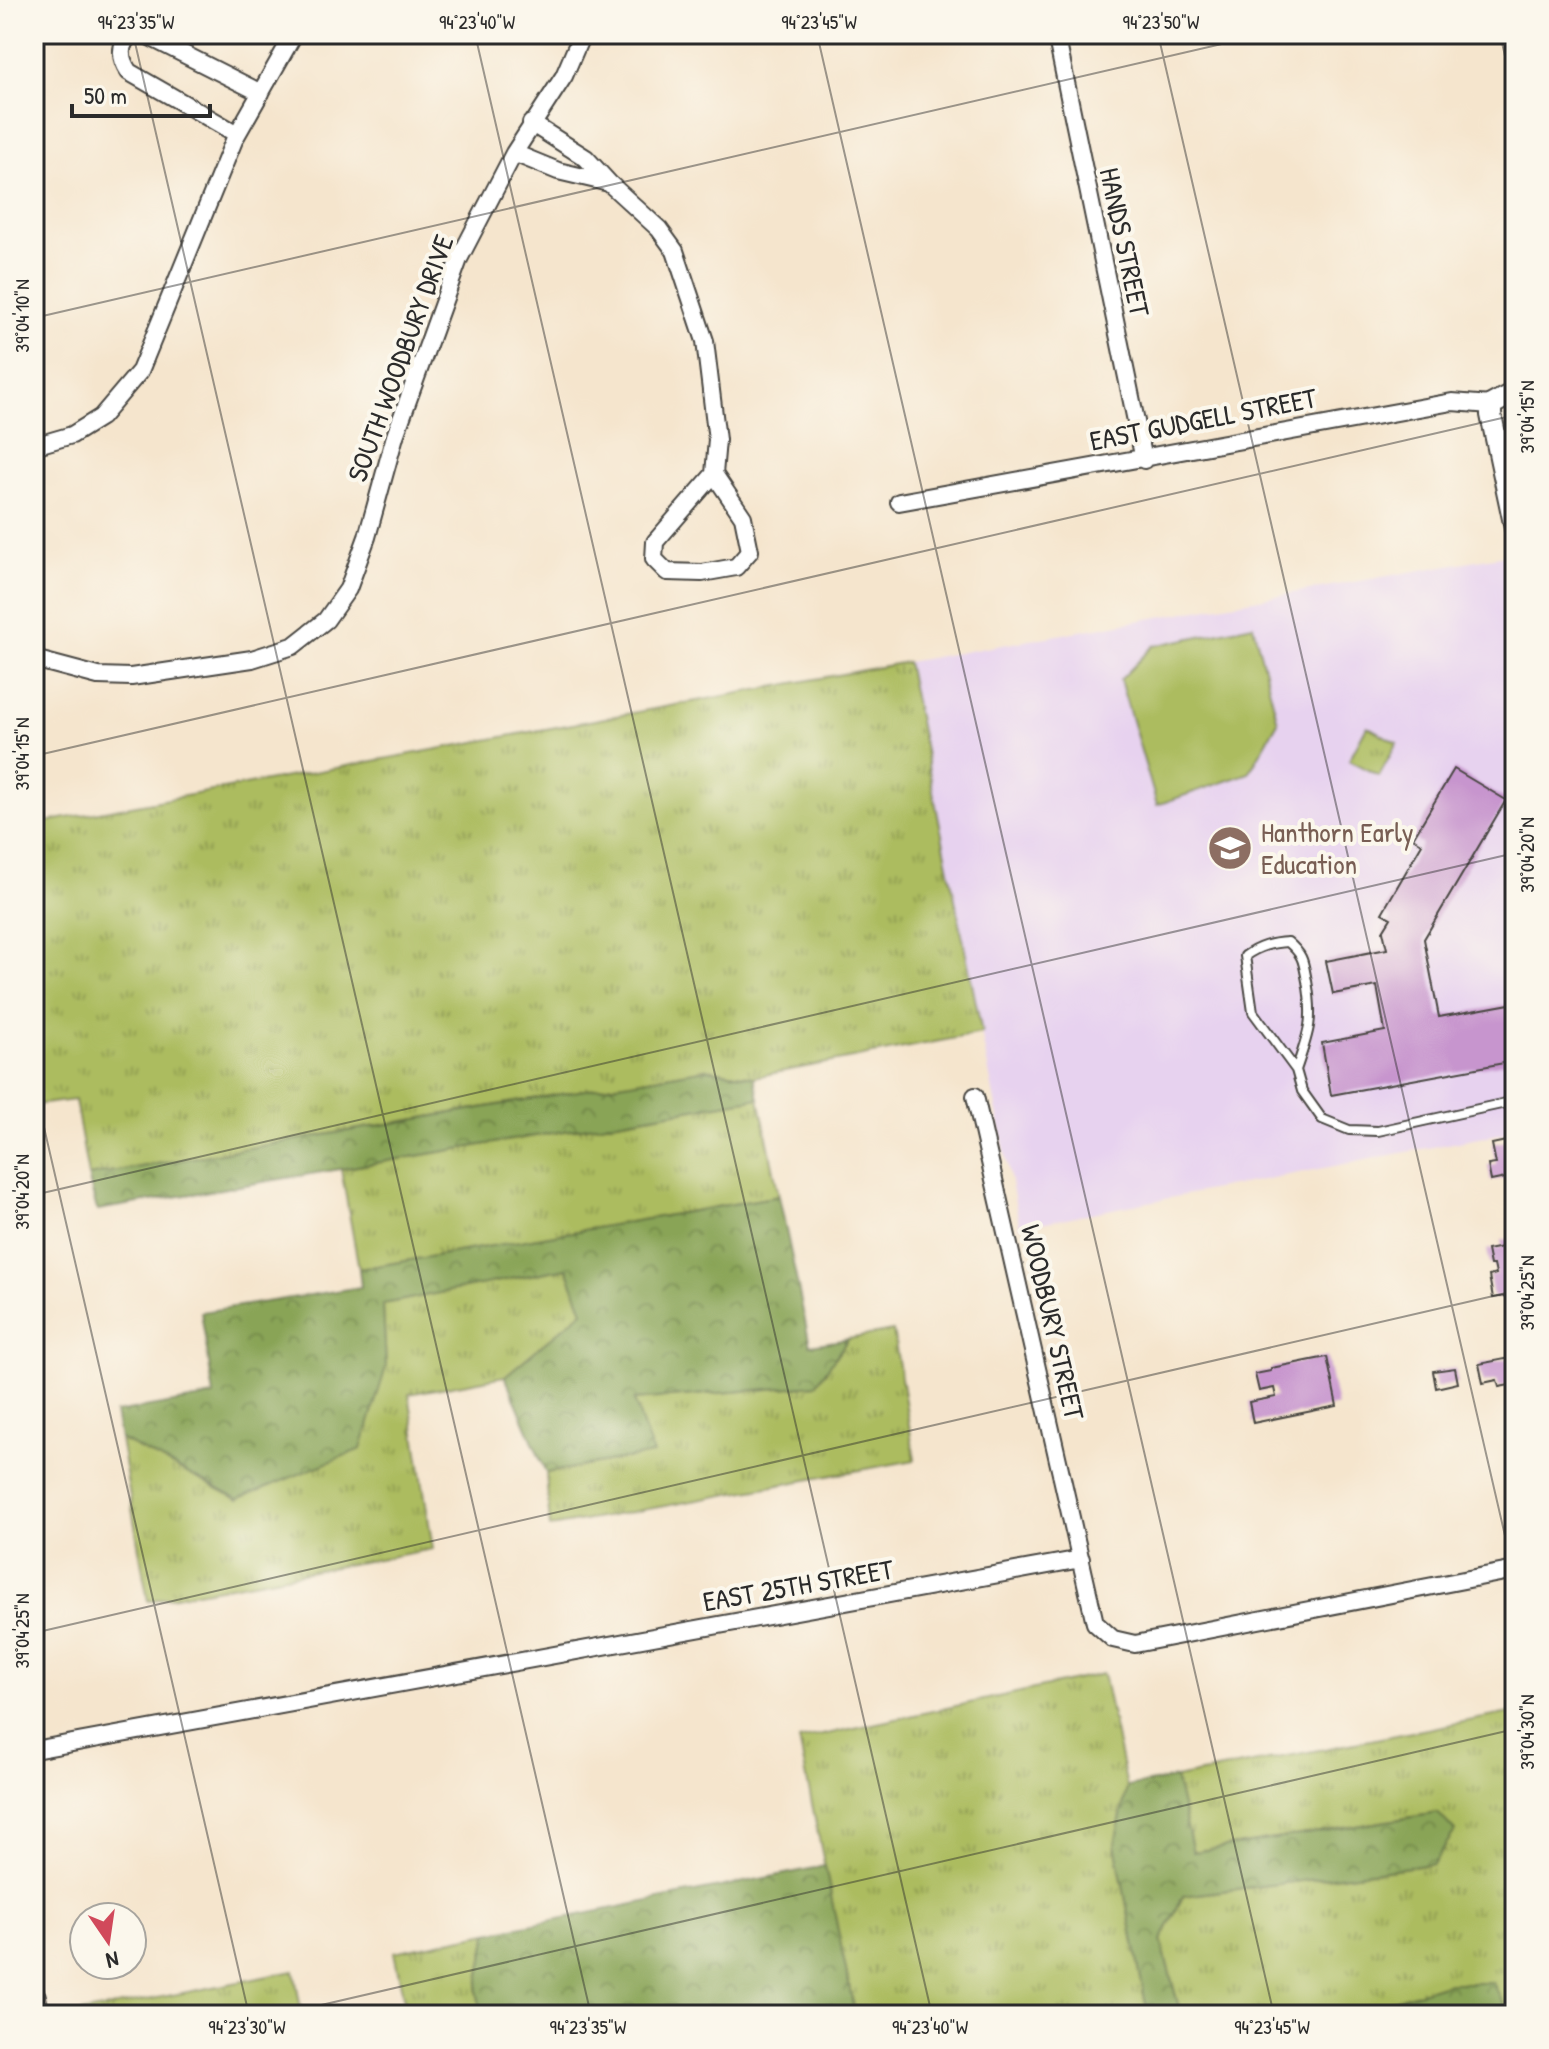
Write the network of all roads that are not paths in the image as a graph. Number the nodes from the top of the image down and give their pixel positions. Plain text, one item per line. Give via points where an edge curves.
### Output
1 (132, 34) edge
2 (144, 34) edge
3 (294, 34) edge
4 (582, 34) edge
5 (1056, 34) edge
6 (261, 93) junction
7 (531, 123) junction
8 (237, 134) junction
9 (514, 153) junction
10 (609, 183) junction
11 (1515, 392) edge
12 (1491, 405) junction
13 (34, 446) edge
14 (1144, 460) junction
15 (714, 474) junction
16 (899, 502) dead end
17 (1515, 528) edge
18 (36, 663) edge
19 (1296, 1070) junction
20 (975, 1096) dead end
21 (1515, 1101) edge
22 (1081, 1559) junction
23 (1515, 1570) edge
24 (34, 1750) edge
25 (34, 1997) edge
26 (38, 2015) edge

1 - 8 street via 122,46 129,72
2 - 6 street
3 - 6 street
4 - 7 street, SOUTH WOODBURY DRIVE via 564,76
5 - 14 street, HANDS STREET
6 - 8 street
7 - 9 street, SOUTH WOODBURY DRIVE
7 - 10 street via 574,148
8 - 13 street via 140,371 101,417 72,435
9 - 10 street
9 - 18 street, SOUTH WOODBURY DRIVE via 459,259 395,436 348,589 326,620 293,646 221,664 131,677
10 - 15 street via 675,251 705,341 717,440
11 - 12 street
12 - 14 street, EAST GUDGELL STREET via 1452,402
12 - 17 street
14 - 16 street, EAST GUDGELL STREET
15 - 15 street via 655,542 654,559 667,572 736,567 750,551 743,517
19 - 19 lane via 1253,1012 1245,956 1272,943 1288,942 1302,954 1312,1012
19 - 21 lane via 1302,1091 1322,1119 1349,1130 1378,1131
20 - 22 street, WOODBURY STREET
22 - 23 street via 1095,1623 1113,1639 1135,1644
22 - 24 street, EAST 25TH STREET
25 - 26 main road

